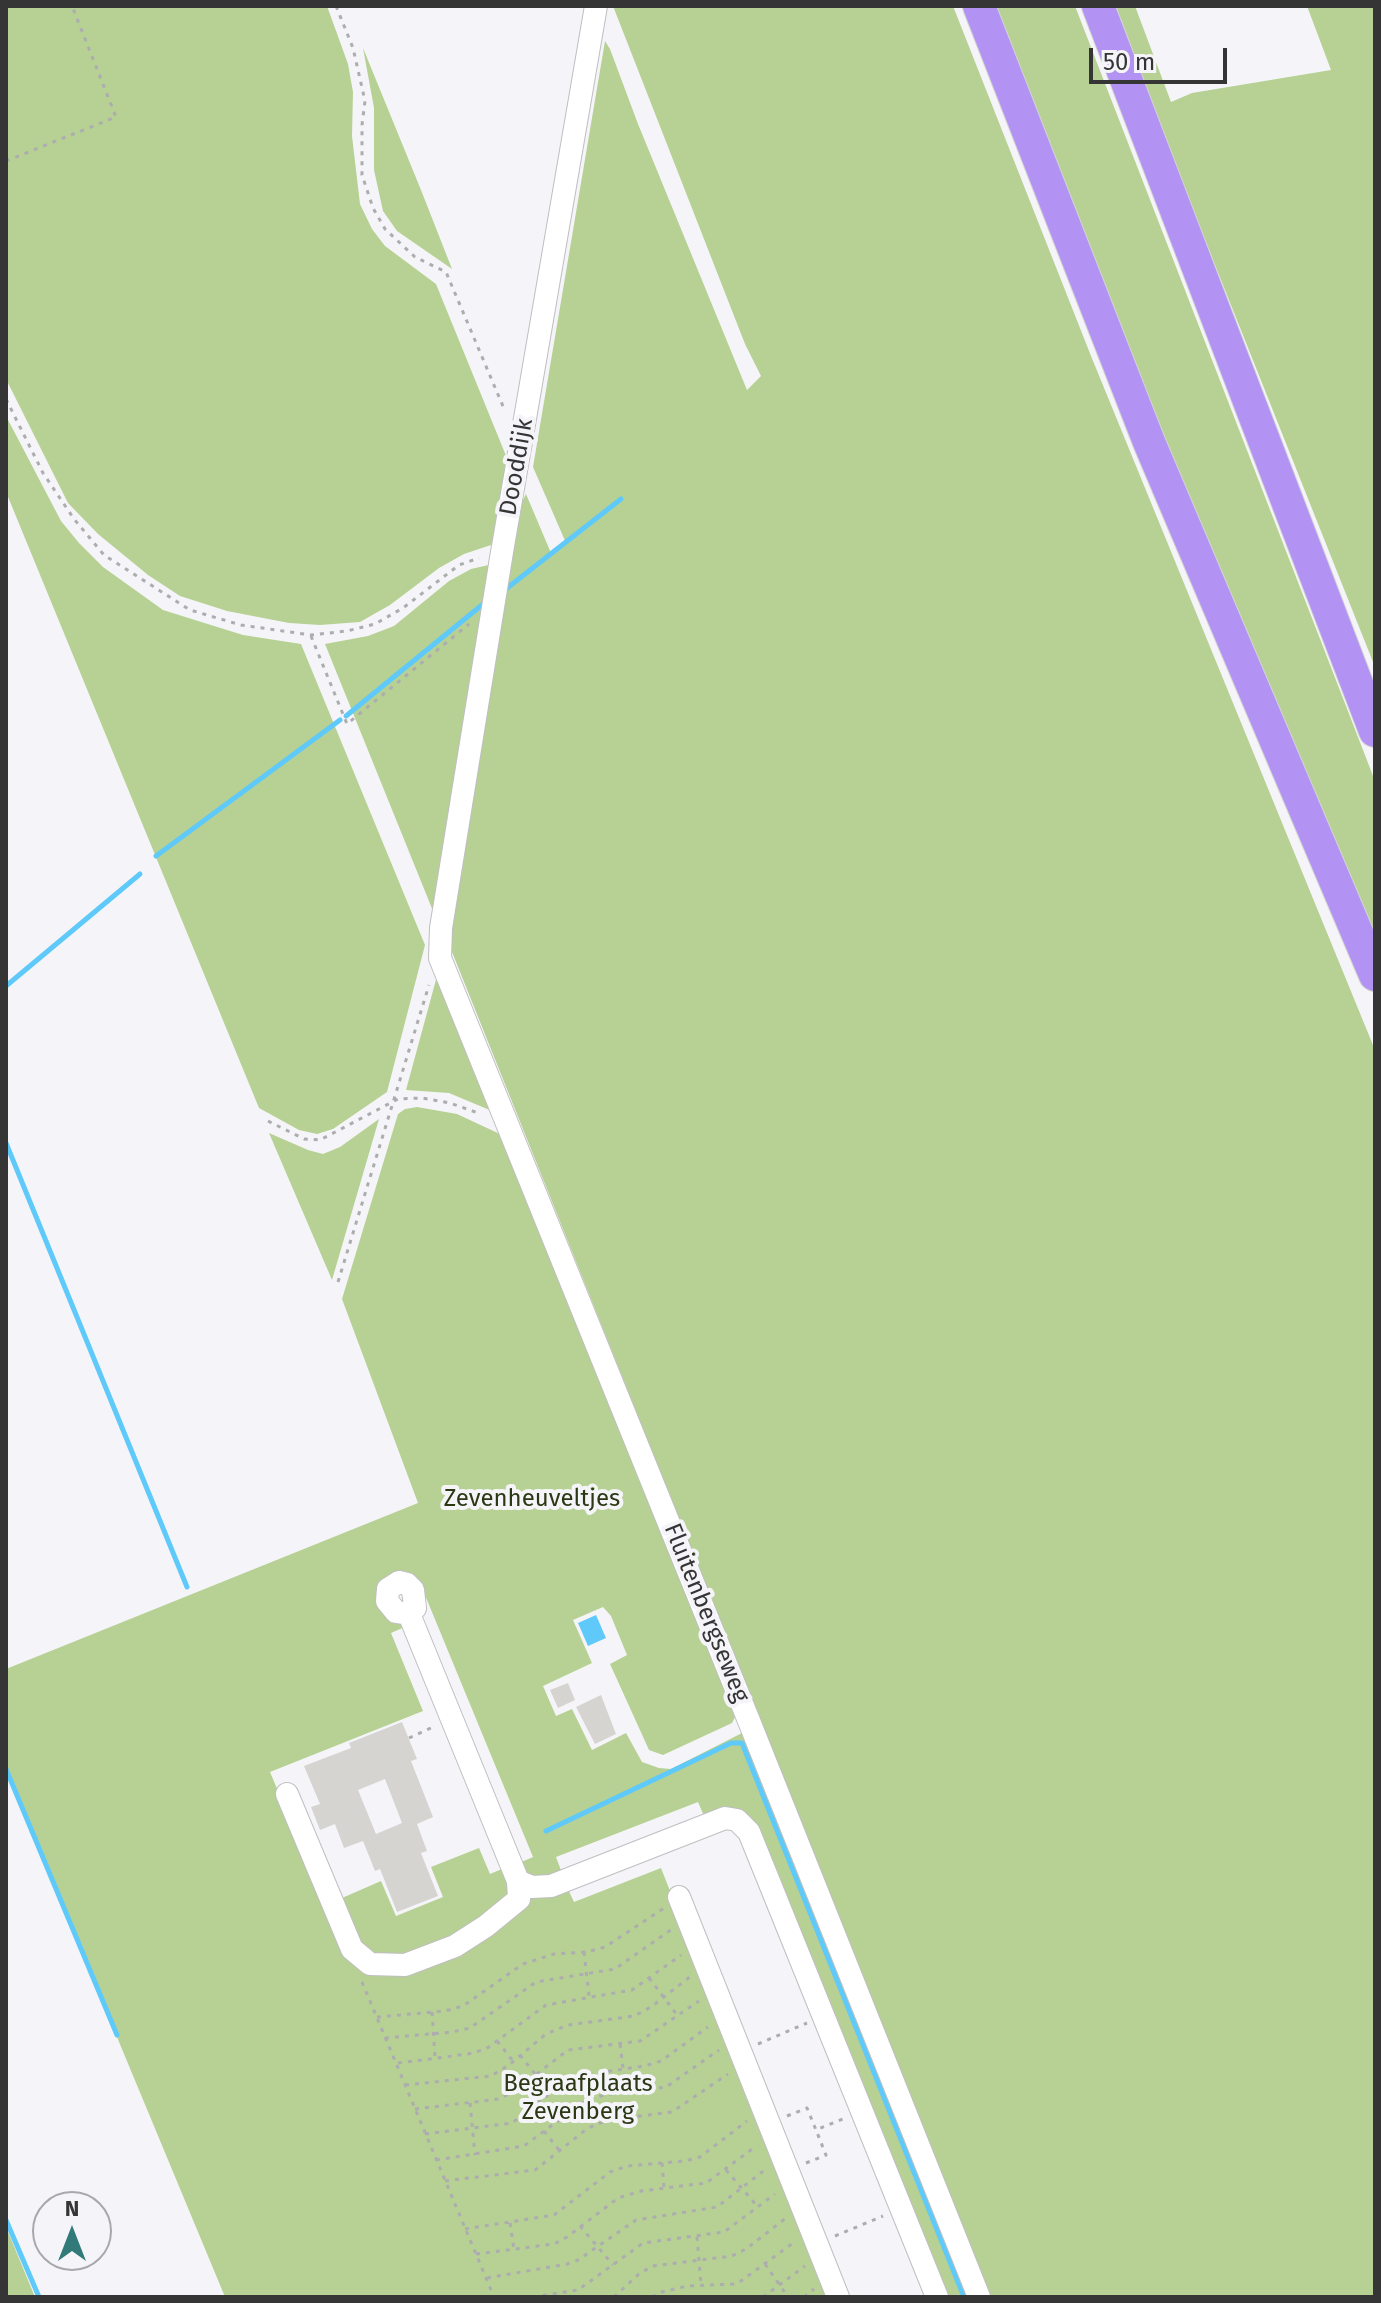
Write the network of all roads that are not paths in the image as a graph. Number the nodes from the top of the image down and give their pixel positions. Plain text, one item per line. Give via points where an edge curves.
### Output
1 (596, 6) edge
2 (979, 6) edge
3 (1098, 6) edge
4 (1375, 731) edge
5 (441, 928) joint
6 (1375, 975) edge
7 (409, 1614) dead end
8 (287, 1794) dead end
9 (518, 1881) junction
10 (683, 1908) road end
11 (838, 2297) edge
12 (937, 2297) edge
13 (979, 2297) edge

1 - 5 street, Dooddijk
2 - 6 highway via 1149,442
3 - 4 highway
5 - 13 street, Fluitenbergseweg via 442,964
7 - 9 street
8 - 9 street via 352,1949 370,1964 417,1962 455,1946 519,1899
9 - 12 street via 551,1886 707,1823 737,1820 749,1832
10 - 11 street

